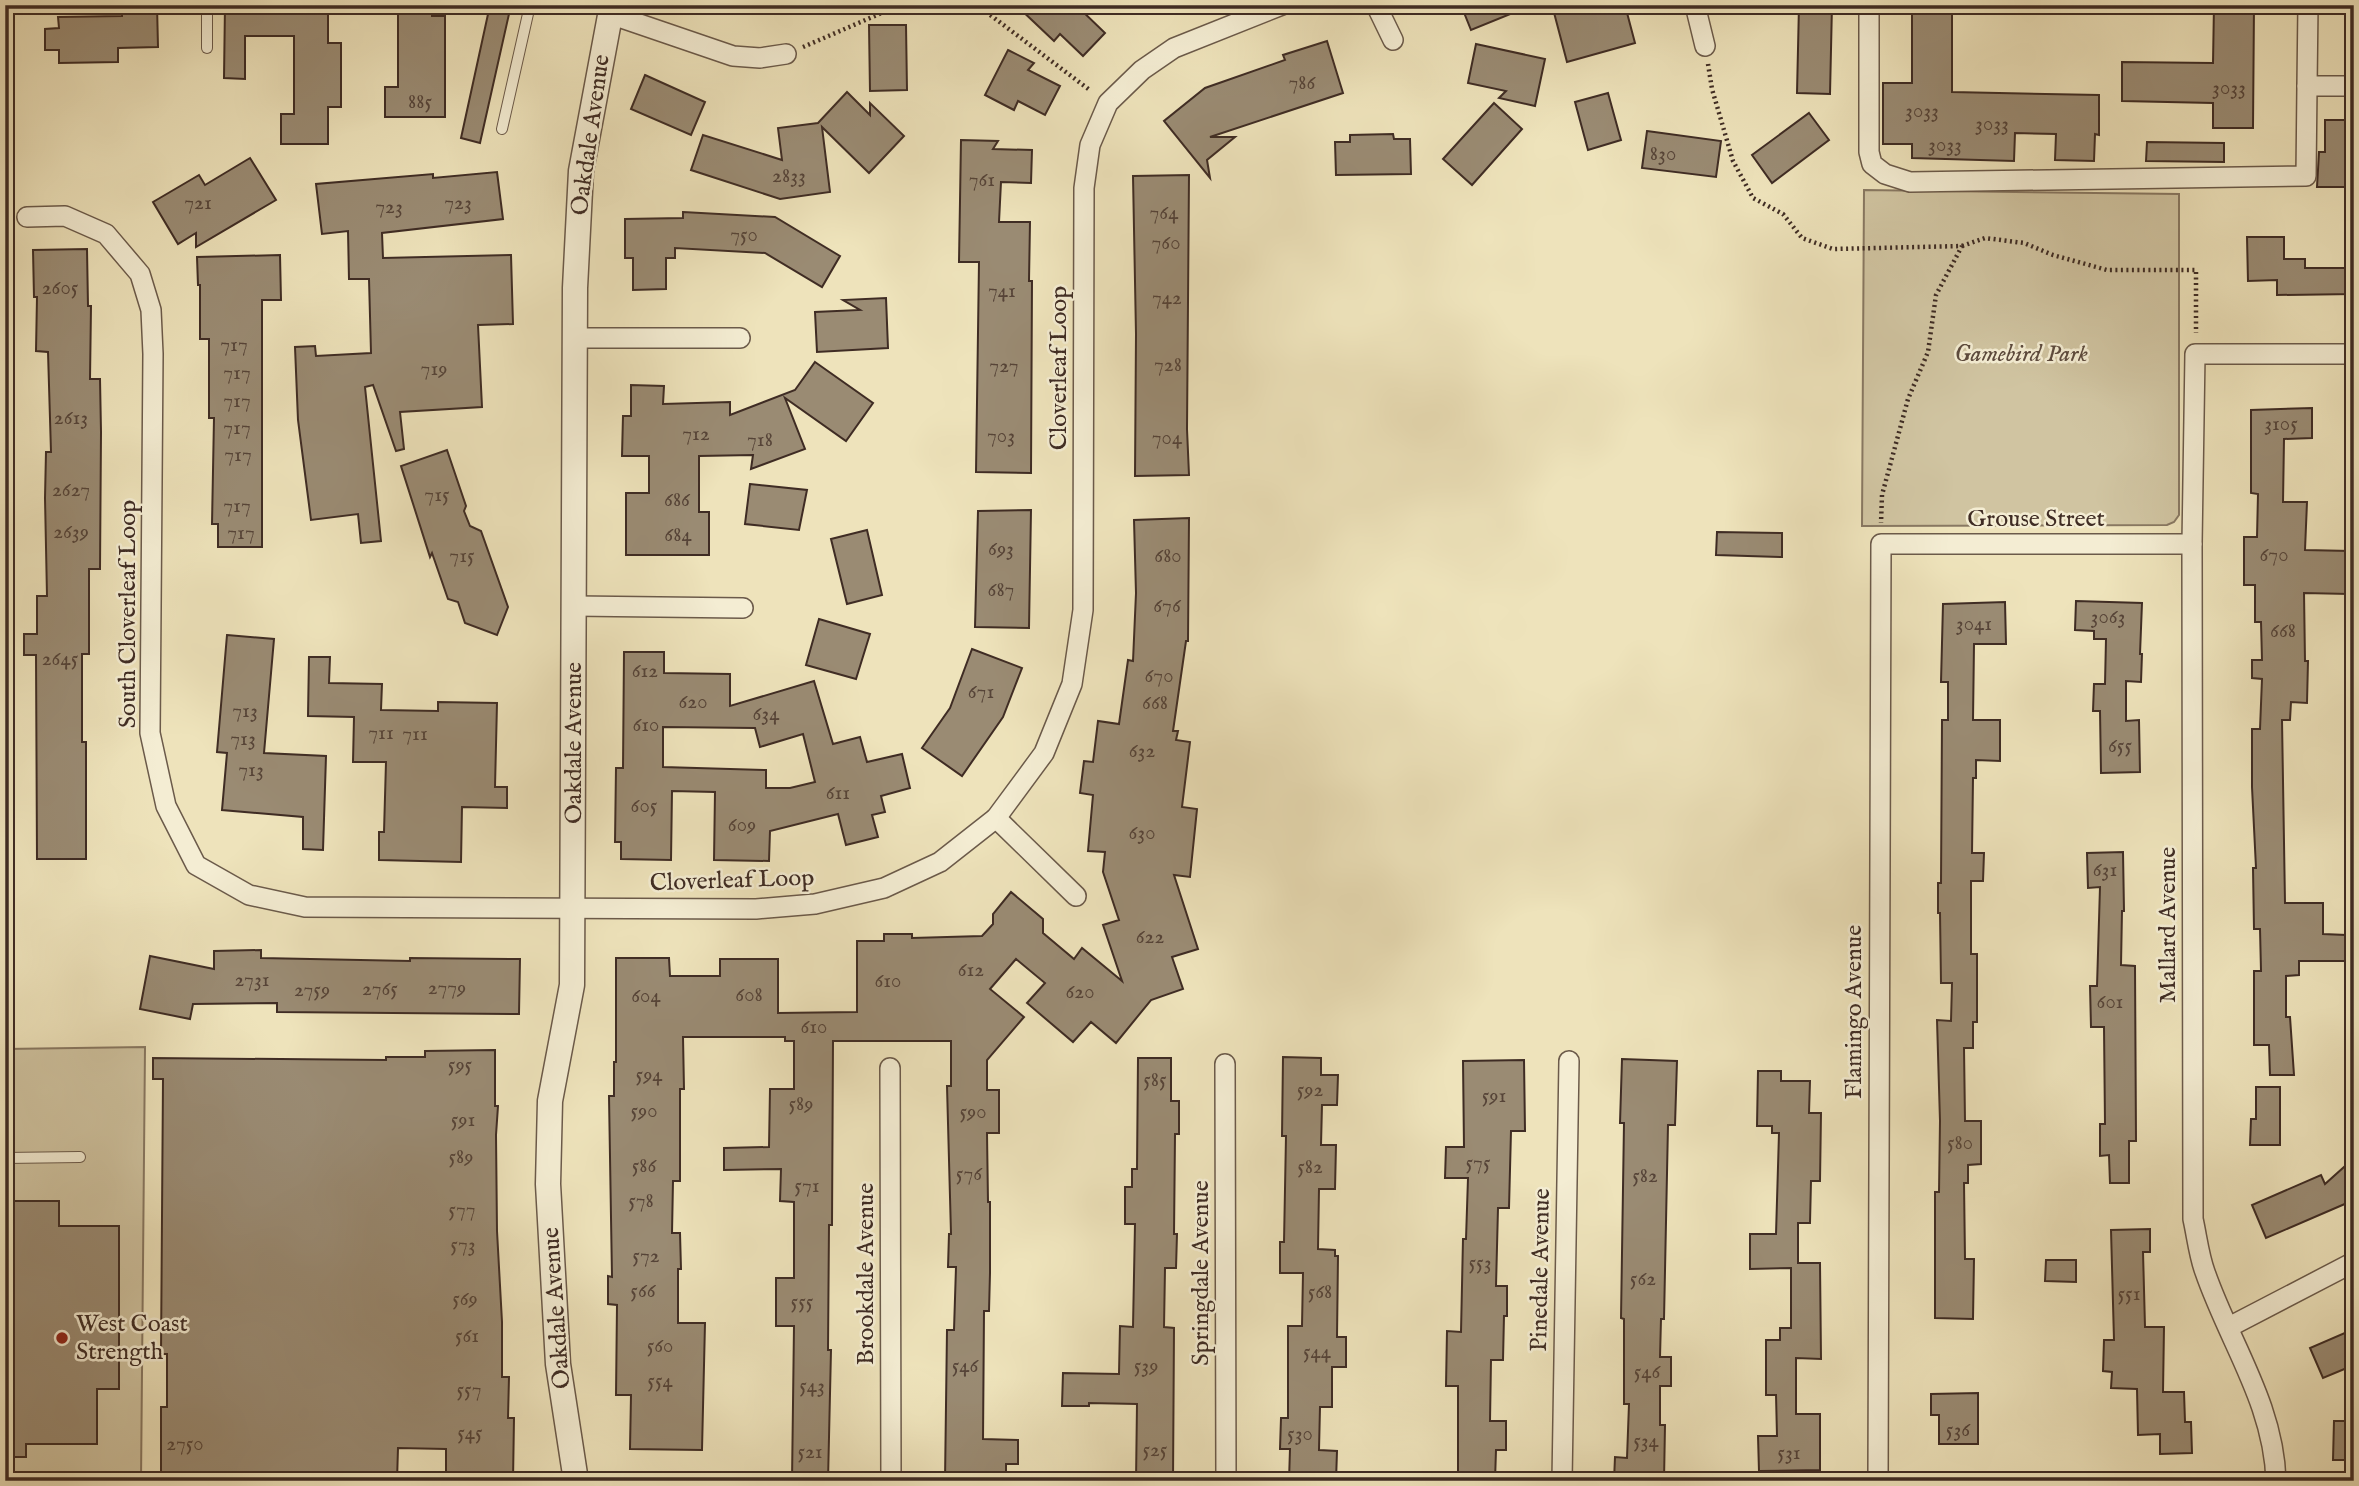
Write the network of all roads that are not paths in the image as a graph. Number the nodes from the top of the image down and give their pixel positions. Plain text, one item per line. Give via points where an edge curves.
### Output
1 (207, 5) edge
2 (530, 5) edge
3 (1282, 5) edge
4 (1376, 5) edge
5 (1695, 5) edge
6 (1869, 5) edge
7 (2308, 5) edge
8 (611, 9) edge
9 (1393, 40) dead end
10 (1705, 46) road end
11 (207, 48) dead end
12 (786, 54) road end
13 (2307, 86) junction
14 (2354, 86) edge
15 (502, 129) dead end
16 (27, 217) dead end
17 (575, 338) junction
18 (740, 338) dead end
19 (2354, 354) edge
20 (1881, 544) joint
21 (2192, 544) junction
22 (574, 606) junction
23 (743, 608) dead end
24 (996, 818) junction
25 (1076, 895) dead end
26 (573, 909) junction
27 (1569, 1061) dead end
28 (1225, 1064) dead end
29 (890, 1068) dead end
30 (80, 1157) dead end
31 (5, 1158) edge
32 (2354, 1262) edge
33 (2229, 1327) junction
34 (576, 1481) edge
35 (891, 1481) edge
36 (1226, 1481) edge
37 (1562, 1481) edge
38 (1878, 1481) edge
39 (2276, 1481) edge

1 - 11 lane
2 - 15 lane
3 - 24 street, Cloverleaf Loop via 1174,48 1142,70 1108,103 1090,145 1084,188 1083,610 1072,684 1044,753
4 - 9 street
5 - 10 street
6 - 13 street via 1869,152 1872,164 1885,174 1910,182 2306,176
7 - 13 street
8 - 12 street via 733,57
8 - 17 street, Oakdale Avenue via 581,171
13 - 14 street
16 - 26 street, South Cloverleaf Loop via 65,216 106,234 140,274 151,310 150,733 166,806 196,865 249,895 305,907
17 - 18 street
17 - 22 street, Oakdale Avenue
19 - 21 street, Mallard Avenue via 2195,354
20 - 21 street, Grouse Street
20 - 38 street, Flamingo Avenue
21 - 33 street, Mallard Avenue via 2193,1219 2204,1271
22 - 23 street
22 - 26 street, Oakdale Avenue
24 - 25 street
24 - 26 street, Cloverleaf Loop via 940,862 884,888 815,904 756,909
26 - 34 street, Oakdale Avenue via 572,985 550,1101 548,1184 558,1364
27 - 37 street, Pinedale Avenue
28 - 36 street, Springdale Avenue
29 - 35 street, Brookdale Avenue
30 - 31 lane
32 - 33 street
33 - 39 street, Mallard Avenue via 2259,1395

